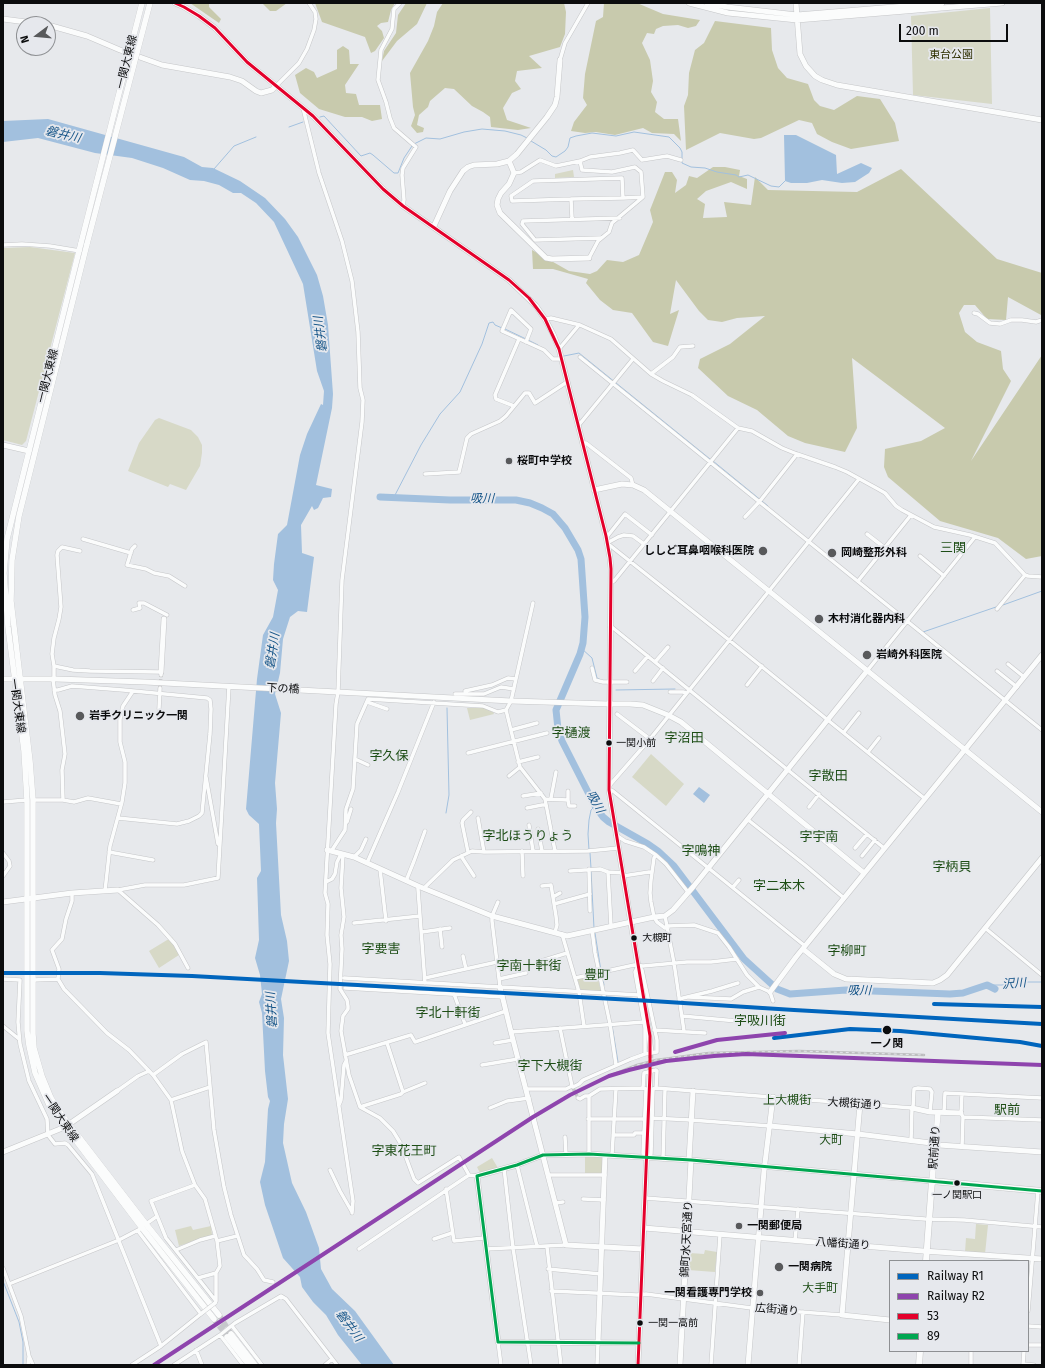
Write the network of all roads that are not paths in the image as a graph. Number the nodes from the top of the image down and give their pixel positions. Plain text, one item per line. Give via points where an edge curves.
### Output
1 (142, 3) edge
2 (150, 3) edge
3 (176, 3) edge
4 (309, 3) edge
5 (400, 3) edge
6 (588, 3) edge
7 (689, 3) edge
8 (707, 3) edge
9 (796, 3) edge
10 (942, 3) edge
11 (1002, 3) edge
12 (797, 18) junction
13 (3, 19) edge
14 (16, 21) edge
15 (56, 27) edge
16 (560, 60) joint
17 (276, 86) junction
18 (303, 108) junction
19 (1042, 120) edge
20 (681, 160) dead end
21 (508, 161) junction
22 (580, 161) junction
23 (514, 173) junction
24 (643, 197) junction
25 (624, 198) junction
26 (571, 199) junction
27 (403, 206) junction
28 (572, 218) junction
29 (620, 218) junction
30 (434, 226) junction
31 (601, 238) junction
32 (84, 244) junction
33 (3, 245) edge
34 (80, 251) junction
35 (589, 258) joint
36 (974, 313) dead end
37 (545, 319) junction
38 (1042, 320) edge
39 (579, 325) junction
40 (519, 339) junction
41 (526, 342) junction
42 (693, 346) dead end
43 (559, 349) junction
44 (580, 357) dead end
45 (562, 359) junction
46 (633, 359) junction
47 (651, 374) junction
48 (567, 382) junction
49 (613, 383) junction
50 (514, 406) junction
51 (578, 426) junction
52 (738, 428) junction
53 (582, 443) junction
54 (3, 445) edge
55 (29, 451) junction
56 (797, 454) junction
57 (710, 462) junction
58 (425, 474) dead end
59 (859, 479) junction
60 (633, 485) junction
61 (594, 490) junction
62 (759, 501) junction
63 (671, 512) junction
64 (911, 515) junction
65 (745, 517) dead end
66 (867, 534) dead end
67 (652, 535) junction
68 (976, 537) junction
69 (83, 539) dead end
70 (606, 540) junction
71 (809, 542) junction
72 (644, 544) junction
73 (135, 546) dead end
74 (885, 548) junction
75 (80, 551) dead end
76 (131, 553) junction
77 (920, 556) dead end
78 (631, 561) junction
79 (1025, 575) junction
80 (944, 576) junction
81 (1042, 577) edge
82 (611, 582) junction
83 (858, 582) junction
84 (185, 586) dead end
85 (769, 591) junction
86 (533, 603) dead end
87 (997, 609) dead end
88 (133, 610) dead end
89 (165, 617) joint
90 (907, 621) junction
91 (610, 627) junction
92 (729, 640) junction
93 (668, 647) dead end
94 (1042, 655) edge
95 (648, 656) junction
96 (655, 662) junction
97 (1008, 664) dead end
98 (54, 666) junction
99 (762, 666) junction
100 (592, 668) dead end
101 (663, 668) junction
102 (635, 671) dead end
103 (867, 671) junction
104 (997, 671) dead end
105 (161, 674) joint
106 (1024, 677) junction
107 (3, 679) edge
108 (14, 679) junction
109 (20, 679) junction
110 (54, 679) junction
111 (516, 679) junction
112 (653, 681) dead end
113 (610, 682) junction
114 (627, 682) dead end
115 (747, 685) dead end
116 (231, 687) junction
117 (1016, 687) junction
118 (160, 688) tunnel mouth
119 (514, 689) junction
120 (689, 689) junction
121 (54, 690) junction
122 (132, 691) junction
123 (465, 691) dead end
124 (336, 692) junction
125 (670, 692) dead end
126 (686, 693) junction
127 (160, 694) junction
128 (455, 694) dead end
129 (1005, 700) junction
130 (511, 701) junction
131 (367, 702) junction
132 (434, 702) junction
133 (609, 704) junction
134 (159, 709) dead end
135 (387, 709) dead end
136 (506, 710) junction
137 (859, 713) dead end
138 (617, 714) dead end
139 (668, 715) junction
140 (828, 719) junction
141 (537, 723) dead end
142 (511, 730) junction
143 (1042, 730) edge
144 (844, 732) junction
145 (547, 733) dead end
146 (879, 738) dead end
147 (650, 739) junction
148 (514, 742) junction
149 (964, 750) junction
150 (868, 752) junction
151 (468, 753) dead end
152 (538, 757) dead end
153 (355, 759) junction
154 (518, 762) junction
155 (368, 764) dead end
156 (520, 767) junction
157 (788, 769) junction
158 (205, 772) junction
159 (556, 772) dead end
160 (509, 776) dead end
161 (609, 788) junction
162 (568, 791) dead end
163 (541, 793) junction
164 (768, 793) junction
165 (819, 794) junction
166 (523, 796) dead end
167 (551, 798) junction
168 (924, 798) junction
169 (545, 799) junction
170 (30, 800) junction
171 (64, 800) junction
172 (568, 800) junction
173 (3, 802) edge
174 (121, 804) junction
175 (546, 805) junction
176 (575, 806) dead end
177 (809, 807) dead end
178 (527, 808) dead end
179 (351, 809) dead end
180 (471, 812) dead end
181 (1042, 812) edge
182 (118, 818) junction
183 (478, 818) dead end
184 (747, 819) junction
185 (346, 822) junction
186 (529, 825) dead end
187 (538, 829) dead end
188 (425, 831) dead end
189 (616, 832) junction
190 (868, 834) junction
191 (366, 839) dead end
192 (875, 840) junction
193 (219, 848) junction
194 (618, 848) junction
195 (855, 848) dead end
196 (884, 848) junction
197 (330, 850) junction
198 (522, 851) junction
199 (533, 851) junction
200 (542, 851) junction
201 (555, 851) junction
202 (109, 852) junction
203 (468, 852) junction
204 (484, 852) junction
205 (3, 853) edge
206 (342, 854) junction
207 (656, 855) junction
208 (461, 856) junction
209 (862, 856) dead end
210 (354, 857) junction
211 (1042, 858) edge
212 (154, 860) dead end
213 (367, 863) junction
214 (708, 867) junction
215 (380, 869) junction
216 (589, 869) junction
217 (570, 871) dead end
218 (608, 872) junction
219 (652, 873) junction
220 (864, 873) junction
221 (623, 875) junction
222 (3, 876) edge
223 (474, 876) dead end
224 (523, 876) dead end
225 (739, 880) dead end
226 (406, 881) junction
227 (326, 882) junction
228 (418, 886) junction
229 (542, 886) dead end
230 (733, 887) junction
231 (424, 888) junction
232 (118, 890) junction
233 (689, 890) junction
234 (105, 891) junction
235 (72, 893) junction
236 (560, 893) dead end
237 (590, 894) junction
238 (553, 897) junction
239 (30, 898) junction
240 (844, 898) junction
241 (3, 902) edge
242 (498, 902) dead end
243 (554, 904) junction
244 (590, 911) dead end
245 (420, 916) junction
246 (492, 916) junction
247 (665, 916) junction
248 (654, 917) junction
249 (386, 921) junction
250 (631, 923) junction
251 (354, 924) dead end
252 (611, 926) junction
253 (668, 927) junction
254 (450, 928) dead end
255 (985, 928) junction
256 (440, 929) junction
257 (592, 930) junction
258 (422, 932) junction
259 (555, 932) junction
260 (562, 934) junction
261 (442, 947) dead end
262 (804, 947) junction
263 (567, 953) junction
264 (463, 956) dead end
265 (737, 959) junction
266 (497, 962) junction
267 (538, 962) dead end
268 (674, 963) junction
269 (638, 966) junction
270 (188, 968) dead end
271 (466, 968) junction
272 (598, 972) junction
273 (526, 973) dead end
274 (1042, 975) edge
275 (344, 978) dead end
276 (425, 978) junction
277 (575, 978) junction
278 (3, 979) edge
279 (58, 979) junction
280 (499, 979) junction
281 (33, 980) junction
282 (425, 983) junction
283 (738, 984) dead end
284 (500, 987) junction
285 (759, 987) junction
286 (345, 988) dead end
287 (772, 989) junction
288 (579, 992) junction
289 (603, 993) junction
290 (454, 994) junction
291 (639, 995) junction
292 (502, 997) junction
293 (688, 997) junction
294 (679, 999) junction
295 (773, 1001) dead end
296 (506, 1011) junction
297 (682, 1016) junction
298 (737, 1020) dead end
299 (644, 1022) junction
300 (465, 1024) junction
301 (610, 1024) junction
302 (3, 1026) edge
303 (584, 1026) junction
304 (560, 1028) junction
305 (654, 1030) junction
306 (684, 1031) junction
307 (511, 1032) junction
308 (705, 1033) dead end
309 (19, 1039) junction
310 (513, 1040) junction
311 (387, 1043) junction
312 (495, 1043) dead end
313 (648, 1053) junction
314 (345, 1055) junction
315 (518, 1059) junction
316 (346, 1061) junction
317 (482, 1064) dead end
318 (616, 1065) junction
319 (149, 1072) junction
320 (650, 1073) tunnel mouth
321 (153, 1075) junction
322 (425, 1083) dead end
323 (573, 1087) junction
324 (210, 1088) junction
325 (616, 1088) junction
326 (643, 1088) junction
327 (656, 1088) junction
328 (526, 1089) junction
329 (665, 1089) junction
330 (117, 1091) joint
331 (693, 1091) junction
332 (403, 1092) junction
333 (962, 1094) junction
334 (589, 1096) junction
335 (773, 1097) junction
336 (529, 1098) junction
337 (578, 1098) dead end
338 (1042, 1098) edge
339 (171, 1100) junction
340 (860, 1104) junction
341 (339, 1106) junction
342 (360, 1107) junction
343 (490, 1108) dead end
344 (913, 1108) junction
345 (930, 1112) junction
346 (941, 1112) junction
347 (962, 1115) junction
348 (652, 1118) junction
349 (664, 1118) junction
350 (588, 1119) junction
351 (614, 1119) junction
352 (644, 1119) junction
353 (691, 1120) junction
354 (1042, 1120) edge
355 (67, 1126) junction
356 (770, 1126) junction
357 (644, 1133) junction
358 (48, 1134) junction
359 (858, 1134) junction
360 (613, 1135) junction
361 (565, 1137) dead end
362 (911, 1141) junction
363 (935, 1144) junction
364 (962, 1147) junction
365 (3, 1152) edge
366 (1042, 1152) edge
367 (566, 1154) junction
368 (589, 1154) junction
369 (543, 1155) junction
370 (605, 1155) junction
371 (612, 1155) junction
372 (647, 1157) junction
373 (663, 1159) junction
374 (690, 1160) junction
375 (517, 1165) junction
376 (765, 1167) junction
377 (504, 1168) junction
378 (330, 1170) dead end
379 (469, 1175) junction
380 (548, 1175) junction
381 (604, 1175) junction
382 (853, 1175) junction
383 (477, 1176) junction
384 (932, 1182) junction
385 (195, 1185) junction
386 (446, 1189) junction
387 (1040, 1191) edge
388 (645, 1198) junction
389 (583, 1199) dead end
390 (604, 1200) junction
391 (688, 1200) junction
392 (563, 1202) dead end
393 (556, 1203) junction
394 (761, 1206) junction
395 (798, 1208) junction
396 (850, 1212) junction
397 (156, 1217) junction
398 (929, 1219) junction
399 (1035, 1227) junction
400 (1042, 1227) edge
401 (142, 1228) junction
402 (644, 1228) junction
403 (687, 1232) junction
404 (452, 1234) junction
405 (720, 1235) junction
406 (215, 1236) junction
407 (237, 1236) junction
408 (484, 1238) junction
409 (759, 1238) junction
410 (434, 1239) dead end
411 (119, 1240) junction
412 (217, 1241) junction
413 (795, 1241) junction
414 (848, 1244) junction
415 (566, 1245) junction
416 (537, 1246) junction
417 (546, 1247) junction
418 (601, 1247) junction
419 (486, 1248) junction
420 (513, 1248) junction
421 (359, 1249) dead end
422 (643, 1249) junction
423 (176, 1250) junction
424 (926, 1250) junction
425 (1033, 1258) junction
426 (1042, 1259) edge
427 (926, 1260) edge
428 (3, 1268) edge
429 (548, 1269) junction
430 (216, 1273) junction
431 (601, 1274) junction
432 (198, 1278) junction
433 (273, 1282) dead end
434 (10, 1284) junction
435 (552, 1291) junction
436 (600, 1293) junction
437 (641, 1294) junction
438 (684, 1298) junction
439 (1029, 1300) edge
440 (216, 1302) junction
441 (715, 1302) junction
442 (753, 1308) junction
443 (803, 1312) junction
444 (202, 1314) junction
445 (842, 1316) junction
446 (216, 1317) tunnel mouth
447 (889, 1320) edge
448 (232, 1326) junction
449 (1029, 1326) edge
450 (1042, 1327) edge
451 (220, 1335) junction
452 (498, 1342) junction
453 (527, 1342) junction
454 (558, 1343) junction
455 (598, 1343) junction
456 (639, 1343) junction
457 (1029, 1345) edge
458 (1042, 1345) edge
459 (161, 1346) junction
460 (196, 1350) junction
461 (920, 1352) edge
462 (972, 1352) edge
463 (1024, 1352) edge
464 (29, 1356) junction
465 (332, 1359) junction
466 (28, 1365) edge
467 (33, 1365) edge
468 (132, 1365) edge
469 (174, 1365) edge
470 (202, 1365) edge
471 (244, 1365) edge
472 (249, 1365) edge
473 (255, 1365) edge
474 (262, 1365) edge
475 (325, 1365) edge
476 (337, 1365) edge
477 (501, 1365) edge
478 (531, 1365) edge
479 (561, 1365) edge
480 (596, 1365) edge
481 (638, 1365) edge
482 (680, 1365) edge
483 (712, 1365) edge
484 (748, 1365) edge
485 (799, 1365) edge
486 (919, 1365) edge
487 (971, 1365) edge
488 (1023, 1365) edge
489 (1034, 1365) edge

1 - 32 main road, 一関大東線, bridge
2 - 32 main road, 一関大東線, bridge
3 - 17 street via 215,28 247,62
4 - 17 street via 316,19 307,49 299,63
5 - 27 street via 394,9 392,29 381,50 378,80 394,128 416,147 403,168
6 - 16 street via 564,43
7 - 12 street via 728,13
8 - 12 street
9 - 12 street
10 - 12 street
11 - 12 street
12 - 19 street via 798,47 802,60 815,76 828,83
13 - 14 street
15 - 17 street via 87,36 162,65 230,77 261,93
16 - 21 street via 555,105 517,154
17 - 18 street
18 - 27 street
18 - 124 street via 319,173 342,241 352,281 363,400 342,580
20 - 22 street via 667,156 642,160 633,150
21 - 23 street
21 - 30 street via 474,165 463,171 450,191
22 - 23 street via 556,166 540,160 521,172
22 - 24 street via 582,170 612,172 637,168 642,173
23 - 35 street via 498,199 500,213 546,258
24 - 25 street
24 - 29 street
25 - 26 street
25 - 26 street via 622,178 533,181 511,196 512,201
26 - 28 street
27 - 30 street
28 - 29 street
28 - 31 street via 523,220 522,224 535,240
29 - 31 street via 612,223 609,232
30 - 37 street via 509,280 529,298
31 - 35 street
32 - 34 main road, 一関大東線
32 - 109 main road, 一関大東線 via 19,516 12,560 11,601
33 - 34 street via 50,246
34 - 55 main road, 一関大東線
36 - 38 street via 990,322 1000,324 1011,320
37 - 39 street via 552,318
37 - 43 street
39 - 43 street
39 - 46 street via 612,340
40 - 41 street
40 - 41 street via 502,331 511,310 531,329
40 - 50 street via 495,395 496,399
41 - 45 street via 544,350 553,359
42 - 47 street via 680,347 673,357
43 - 45 street
44 - 49 street
45 - 48 street
46 - 47 street
46 - 49 street
47 - 52 street via 692,394
48 - 50 street via 535,403 528,392 525,392
48 - 51 street
49 - 51 street
49 - 57 street
50 - 58 street via 500,421 470,434 459,472
51 - 53 street
52 - 56 street via 752,431
52 - 57 street
53 - 60 street via 586,443 630,478
53 - 61 street
54 - 55 street
55 - 108 main road, 一関大東線 via 7,539 4,573
56 - 59 street via 835,467
56 - 62 street
57 - 62 street
57 - 63 street
59 - 64 street via 885,493 896,506
59 - 71 street
60 - 61 street via 622,484
60 - 63 street via 644,490
61 - 70 street
62 - 65 street
62 - 71 street
63 - 67 street
63 - 85 street
64 - 68 street via 934,528
64 - 74 street
66 - 74 street
67 - 70 street via 625,514
67 - 72 street
68 - 79 street via 995,543
68 - 80 street
69 - 76 street
70 - 72 street via 624,535 633,536
70 - 78 street
70 - 82 street
71 - 83 street
71 - 85 street
72 - 78 street
73 - 76 street
74 - 83 street
75 - 98 street via 62,547 57,555 61,607 52,654
76 - 84 street via 127,565 169,576
77 - 80 street
78 - 82 street
78 - 92 street
79 - 81 street
79 - 87 street
80 - 90 street
82 - 91 street
83 - 90 street
85 - 92 street
85 - 103 street
86 - 111 street
88 - 89 street via 140,608 139,603 144,603
89 - 105 street
90 - 103 street
90 - 129 street
91 - 95 street
91 - 113 street
92 - 99 street
92 - 120 street
93 - 96 street
94 - 106 street
95 - 96 street
95 - 102 street
96 - 101 street
97 - 106 street
98 - 105 street via 73,670
98 - 110 street
99 - 115 street
99 - 140 street
100 - 113 street via 595,680
101 - 112 street
101 - 120 street
103 - 140 street
103 - 149 street
104 - 117 street
106 - 117 street
107 - 108 street, 下の橋
108 - 109 street, 下の橋
108 - 170 main road, 一関大東線
109 - 110 street, 下の橋
109 - 170 main road, 一関大東線 via 30,761
110 - 116 street, 下の橋
110 - 121 street
111 - 119 street
111 - 123 street via 508,678 492,685
113 - 114 street
113 - 133 street
116 - 124 street, 下の橋
116 - 193 street
117 - 129 street
118 - 127 street
119 - 128 street via 501,687 484,694
119 - 130 street
120 - 126 street
120 - 157 street
121 - 122 street via 72,686
121 - 171 street via 60,711 65,754 62,770
122 - 127 street
122 - 174 street via 123,706 120,719 120,742 126,768
124 - 130 street, 下の橋
124 - 197 street
125 - 126 street
126 - 139 street
127 - 134 street
127 - 158 street via 210,700 211,723
129 - 143 street
129 - 149 street
130 - 133 street, 下の橋
130 - 136 street
131 - 132 street via 368,699
131 - 135 street
131 - 153 street via 357,724
132 - 136 street via 483,706 498,712
132 - 213 street
133 - 139 street, 下の橋 via 643,705
133 - 161 street
136 - 142 street
137 - 144 street
138 - 147 street
139 - 147 street
139 - 164 street, 下の橋 via 681,722
140 - 144 street
140 - 157 street
141 - 142 street
142 - 148 street
144 - 150 street
145 - 148 street
146 - 150 street
147 - 161 street
148 - 151 street
148 - 154 street
149 - 168 street
149 - 181 street
150 - 168 street
152 - 154 street
153 - 155 street
153 - 185 street via 353,789 346,809
154 - 156 street
156 - 160 street
156 - 163 street
157 - 164 street
157 - 165 street
158 - 182 street via 203,810 199,816 177,824
158 - 193 street
159 - 167 street
161 - 189 street
161 - 214 street
162 - 172 street
163 - 166 street
163 - 169 street
164 - 184 street
164 - 220 street, 下の橋
165 - 177 street
165 - 190 street
167 - 169 street
167 - 172 street
168 - 196 street
169 - 175 street
170 - 171 street
170 - 173 street
170 - 239 main road, 一関大東線
171 - 174 street via 74,802 88,798
172 - 176 street via 568,806
174 - 182 street
175 - 178 street
175 - 201 street
179 - 185 street
180 - 203 street via 462,823
182 - 202 street
183 - 204 street
184 - 214 street
184 - 240 street
185 - 197 street via 345,830
186 - 199 street
187 - 200 street
188 - 226 street
189 - 194 street
189 - 207 street via 625,840
190 - 192 street
190 - 195 street
191 - 210 street
192 - 196 street
192 - 209 street
193 - 232 street via 216,879 184,885 145,885
194 - 201 street
194 - 221 street
196 - 220 street
197 - 206 street
197 - 227 street
198 - 199 street
198 - 204 street
198 - 224 street
199 - 200 street
200 - 201 street
202 - 212 street
202 - 234 street
203 - 204 street
203 - 208 street
205 - 222 street via 10,866
206 - 210 street
206 - 227 street via 337,862 335,874
206 - 314 street via 340,888 344,917 340,935 340,989 348,1006 341,1024
207 - 219 street
207 - 233 street
208 - 223 street
208 - 231 street via 453,860
210 - 213 street
211 - 255 street
213 - 215 street
214 - 230 street
214 - 233 street
215 - 226 street
215 - 249 street
216 - 217 street
216 - 218 street
216 - 237 street
218 - 221 street
218 - 252 street
219 - 221 street
219 - 248 street via 650,892
220 - 240 street
221 - 250 street
225 - 230 street
226 - 228 street
227 - 341 street via 330,964 328,1033
228 - 231 street
228 - 245 street
229 - 238 street via 551,885
230 - 262 street
231 - 246 street
232 - 234 street
232 - 270 street via 176,944
233 - 247 street
234 - 235 street
235 - 239 street
235 - 279 street via 62,939 52,950 59,969
236 - 238 street
237 - 243 street
237 - 244 street
238 - 243 street
239 - 241 street
239 - 281 main road, 一関大東線
239 - 355 main road, 一関大東線 via 27,1031 29,1046 35,1073 49,1105
240 - 262 street
242 - 246 street
243 - 259 street via 557,924
245 - 249 street
245 - 258 street
246 - 259 street
246 - 266 street
247 - 248 street
247 - 253 street
248 - 250 street
248 - 253 street via 665,928
249 - 251 street
250 - 252 street
250 - 269 street
252 - 257 street
253 - 265 street via 694,925 712,931 722,938
253 - 268 street
254 - 256 street
255 - 262 street via 947,975 933,983 846,979 834,974
255 - 274 street
256 - 258 street
256 - 261 street
257 - 260 street via 567,936
257 - 272 street
258 - 276 street
259 - 260 street
260 - 263 street
262 - 287 street
263 - 267 street
263 - 277 street
264 - 271 street
265 - 268 street
265 - 285 street via 746,975
266 - 271 street
266 - 280 street
268 - 269 street
268 - 294 street
269 - 272 street
269 - 291 street via 635,972
269 - 305 street via 642,970
269 - 313 street via 649,1032
271 - 276 street
272 - 277 street
272 - 289 street
273 - 280 street
275 - 282 street
276 - 282 street
277 - 288 street
278 - 309 street via 20,980
279 - 281 street
279 - 319 street via 64,989 107,1033 129,1050
280 - 284 street
281 - 355 main road, 一関大東線 via 33,1034 38,1064 51,1098
282 - 284 street
283 - 293 street
284 - 288 street
284 - 292 street
285 - 287 street
285 - 293 street via 731,998
286 - 290 street
287 - 295 street
288 - 289 street
288 - 303 street
289 - 291 street
289 - 301 street
290 - 292 street
290 - 300 street
291 - 299 street
292 - 296 street
293 - 294 street
294 - 297 street
296 - 300 street
296 - 307 street
297 - 298 street
297 - 306 street
299 - 301 street
299 - 313 street
300 - 311 street via 415,1042 411,1035
301 - 303 street
301 - 318 street
302 - 309 street
303 - 304 street
304 - 307 street
304 - 323 street
305 - 306 street
305 - 313 street via 657,1052
306 - 308 street
307 - 310 street
309 - 358 street via 29,1081 47,1119
310 - 312 street
310 - 315 street
311 - 314 street
311 - 332 street
313 - 318 street
314 - 316 street
315 - 317 street
315 - 328 street
316 - 341 street
316 - 342 street
318 - 323 street
319 - 321 street
319 - 330 street via 138,1076
320 - 372 street
321 - 324 street via 182,1054 206,1042
321 - 339 street
322 - 332 street
323 - 328 street
324 - 339 street
324 - 407 street via 223,1181
325 - 326 street
325 - 334 street via 600,1089
325 - 351 street
326 - 327 street via 644,1073 656,1070
326 - 352 street via 646,1089
327 - 329 street, 大槻街通り
327 - 348 street via 653,1089
328 - 336 street
329 - 331 street, 大槻街通り
329 - 349 street
330 - 355 street
331 - 335 street, 大槻街通り
331 - 353 street, 錦町水天宮通り
332 - 342 street
333 - 338 street
333 - 346 street via 945,1093
333 - 347 street
334 - 337 street
334 - 350 street
335 - 340 street, 大槻街通り
335 - 356 street
336 - 343 street via 507,1101
336 - 369 street
339 - 385 street via 182,1151
340 - 344 street, 大槻街通り
340 - 359 street
341 - 378 street via 353,1201 352,1213
342 - 379 street via 380,1118 393,1131 418,1183 459,1157
344 - 345 street
344 - 345 street via 914,1089 930,1089
344 - 362 street
345 - 346 street
346 - 347 street
346 - 363 main road, 駅前通り
347 - 354 street
347 - 364 street
348 - 349 street
348 - 372 street via 651,1154
349 - 353 street
349 - 373 street
350 - 351 street
350 - 368 street
351 - 352 street
351 - 360 street
352 - 357 street
353 - 356 street
353 - 374 street, 錦町水天宮通り
355 - 358 street
355 - 401 main road, 一関大東線
356 - 359 street
356 - 376 street
357 - 360 street
357 - 372 street via 643,1153
358 - 365 street
358 - 411 street via 55,1144 68,1145 92,1174
359 - 362 street
359 - 382 street
360 - 371 street
361 - 367 street
362 - 363 street
363 - 364 street
363 - 384 main road, 駅前通り
364 - 366 street
367 - 368 street
367 - 369 street
368 - 370 street
369 - 375 street
369 - 380 street
370 - 371 street
370 - 381 street
371 - 372 street
372 - 373 street
372 - 388 street
373 - 374 street
374 - 376 street
374 - 391 street, 錦町水天宮通り
375 - 377 street
375 - 416 street
376 - 382 street
376 - 394 street
377 - 383 street
377 - 420 street
379 - 383 street
379 - 386 street
380 - 381 street
380 - 393 street
381 - 390 street
382 - 384 street
382 - 396 street
383 - 408 street
384 - 387 highway
384 - 398 highway
385 - 397 street via 151,1201
385 - 406 street via 205,1199
386 - 404 street
386 - 421 street
387 - 399 street
388 - 391 street
388 - 402 street
389 - 390 street
390 - 418 street
391 - 394 street
391 - 403 street, 錦町水天宮通り
392 - 393 street
393 - 415 street
394 - 395 street
394 - 409 street
395 - 396 street
395 - 413 street
396 - 398 street
396 - 414 street
397 - 401 street
397 - 423 street via 166,1238
398 - 399 street
398 - 424 highway
399 - 400 street
399 - 425 street
401 - 411 street
401 - 444 street
401 - 446 main road, 一関大東線
402 - 403 street, 八幡街通り
402 - 422 street
403 - 405 street, 八幡街通り
403 - 438 street, 錦町水天宮通り
404 - 408 street via 454,1241
404 - 410 street
405 - 409 street, 八幡街通り
405 - 441 street
406 - 412 street
406 - 423 street
407 - 412 street
407 - 433 street via 244,1256 264,1280
408 - 419 street
409 - 413 street, 八幡街通り
409 - 442 street
411 - 434 street
411 - 459 street
412 - 430 street via 220,1266
413 - 414 street, 八幡街通り
414 - 424 street, 八幡街通り
414 - 445 street
415 - 417 street
415 - 418 street
416 - 417 street
416 - 420 street
417 - 429 street
418 - 422 street
418 - 431 street
419 - 420 street
419 - 452 street
420 - 453 street
422 - 437 street
423 - 432 street
424 - 425 street, 八幡街通り
424 - 427 highway
425 - 426 street, 八幡街通り
425 - 439 street
428 - 434 street
429 - 431 street
429 - 435 street
430 - 432 street
430 - 440 street
431 - 436 street
432 - 440 street
434 - 464 street via 22,1316
435 - 436 street, 広街通り
435 - 454 street
436 - 437 street, 広街通り
436 - 455 street
437 - 438 street, 広街通り
437 - 456 street
438 - 441 street, 広街通り
438 - 482 street, 錦町水天宮通り
440 - 444 street, bridge
441 - 442 street, 広街通り
441 - 483 street
442 - 443 street, 広街通り
442 - 484 street
443 - 445 street, 広街通り
443 - 485 street
444 - 459 street
445 - 447 street
448 - 451 street
448 - 465 street via 281,1296
448 - 474 street
449 - 450 street
451 - 460 street
451 - 471 street
452 - 453 street
452 - 477 street
453 - 454 street
453 - 478 street
454 - 455 street
454 - 479 street
455 - 456 street
455 - 480 street
456 - 481 street
457 - 458 street
459 - 468 street
460 - 469 street
460 - 470 street
461 - 486 highway
462 - 487 street
463 - 488 street
464 - 466 street
464 - 467 street
465 - 475 street
465 - 476 street
472 - 473 main road via 229,1335
488 - 489 street

